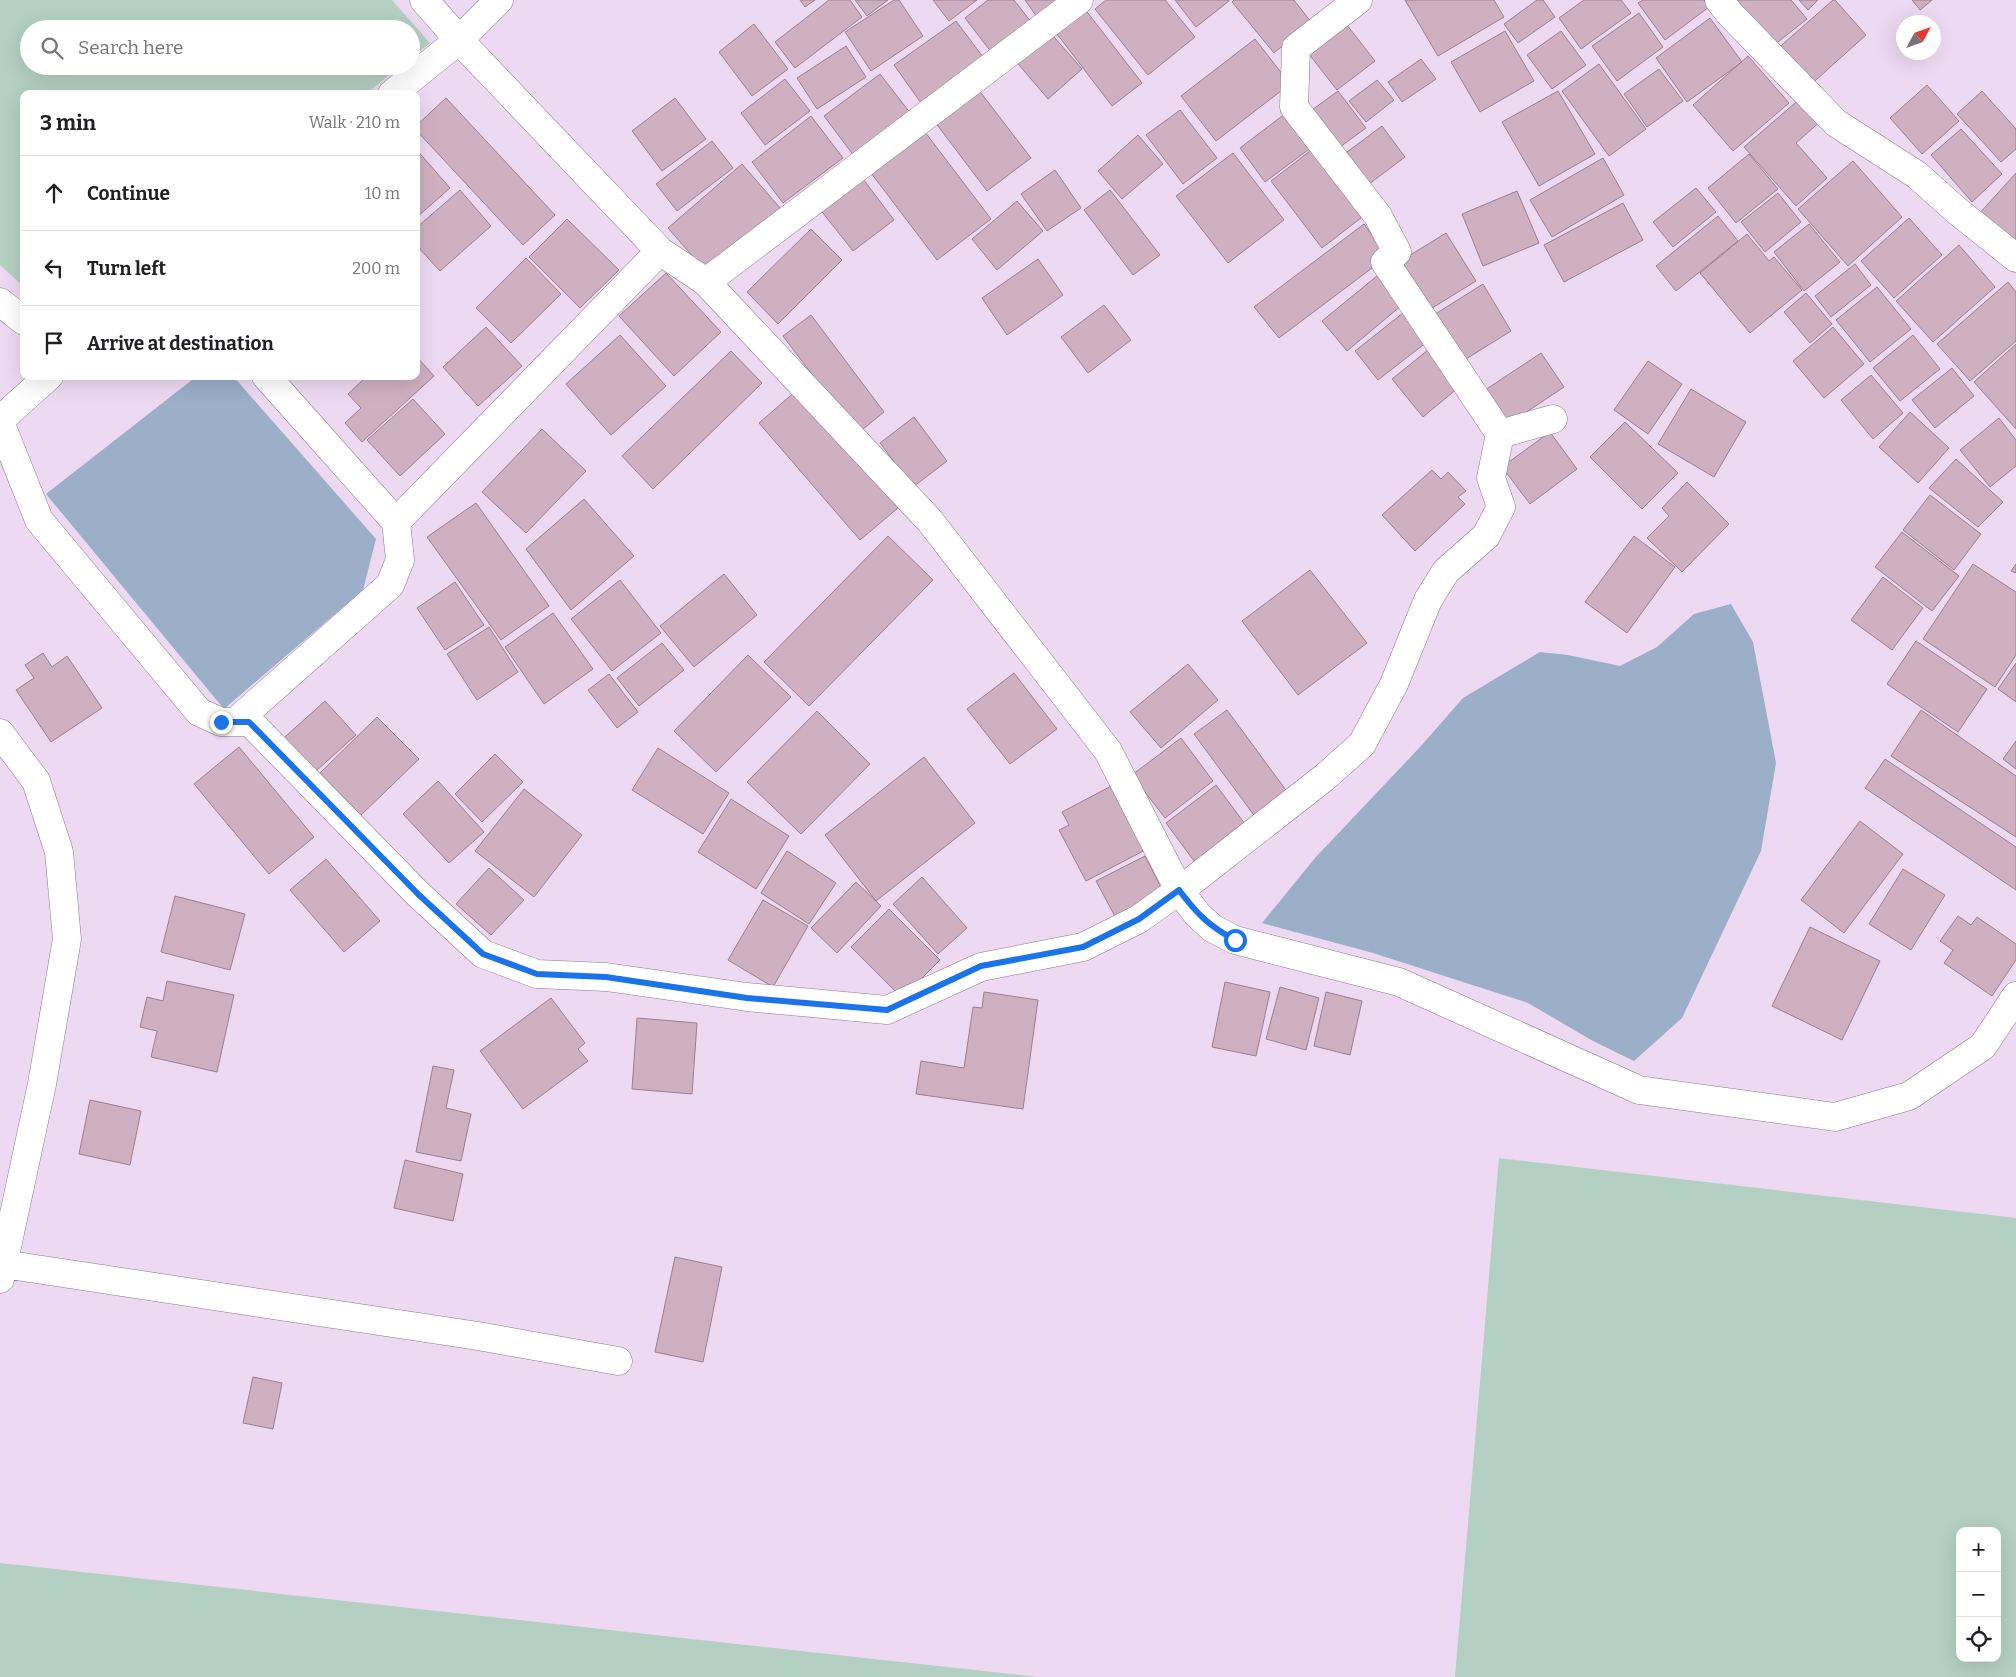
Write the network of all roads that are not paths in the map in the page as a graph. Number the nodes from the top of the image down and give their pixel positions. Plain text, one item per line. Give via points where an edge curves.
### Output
1 (424, 0) edge
2 (499, 0) edge
3 (1079, 0) edge
4 (1358, 0) edge
5 (1719, 0) edge
6 (459, 40) junction
7 (420, 71) edge
8 (416, 75) edge
9 (397, 90) edge
10 (660, 251) junction
11 (2016, 258) edge
12 (706, 282) junction
13 (0, 302) edge
14 (20, 319) edge
15 (46, 380) edge
16 (270, 380) edge
17 (1553, 419) dead end
18 (0, 421) edge
19 (1500, 434) junction
20 (396, 522) junction
21 (249, 722) junction
22 (0, 733) edge
23 (1179, 890) junction
24 (2016, 996) edge
25 (2, 1271) edge
26 (618, 1361) dead end

1 - 6 street
2 - 6 street
3 - 12 street
4 - 19 street via 1296,48 1294,107 1378,216 1397,252 1385,262
5 - 11 street via 1836,122 1917,174
6 - 7 street
6 - 10 street
8 - 9 street
10 - 12 street
10 - 20 street
12 - 23 street via 930,521 1040,661 1108,751
13 - 14 street
15 - 18 street
16 - 20 street
17 - 19 street
18 - 21 street via 39,520 199,712 221,722
19 - 23 street via 1491,478 1501,507 1486,536 1446,571 1428,600 1394,684 1362,744
20 - 21 street via 400,560 390,584 242,715
21 - 23 street via 418,894 483,954 541,980 606,977 747,998 887,1010 981,966 1083,947 1139,919
22 - 25 street via 36,781 59,852 67,939 42,1084
23 - 24 street via 1212,928 1235,940 1399,982 1639,1090 1834,1118 1909,1096 1983,1046
25 - 26 street via 478,1336

